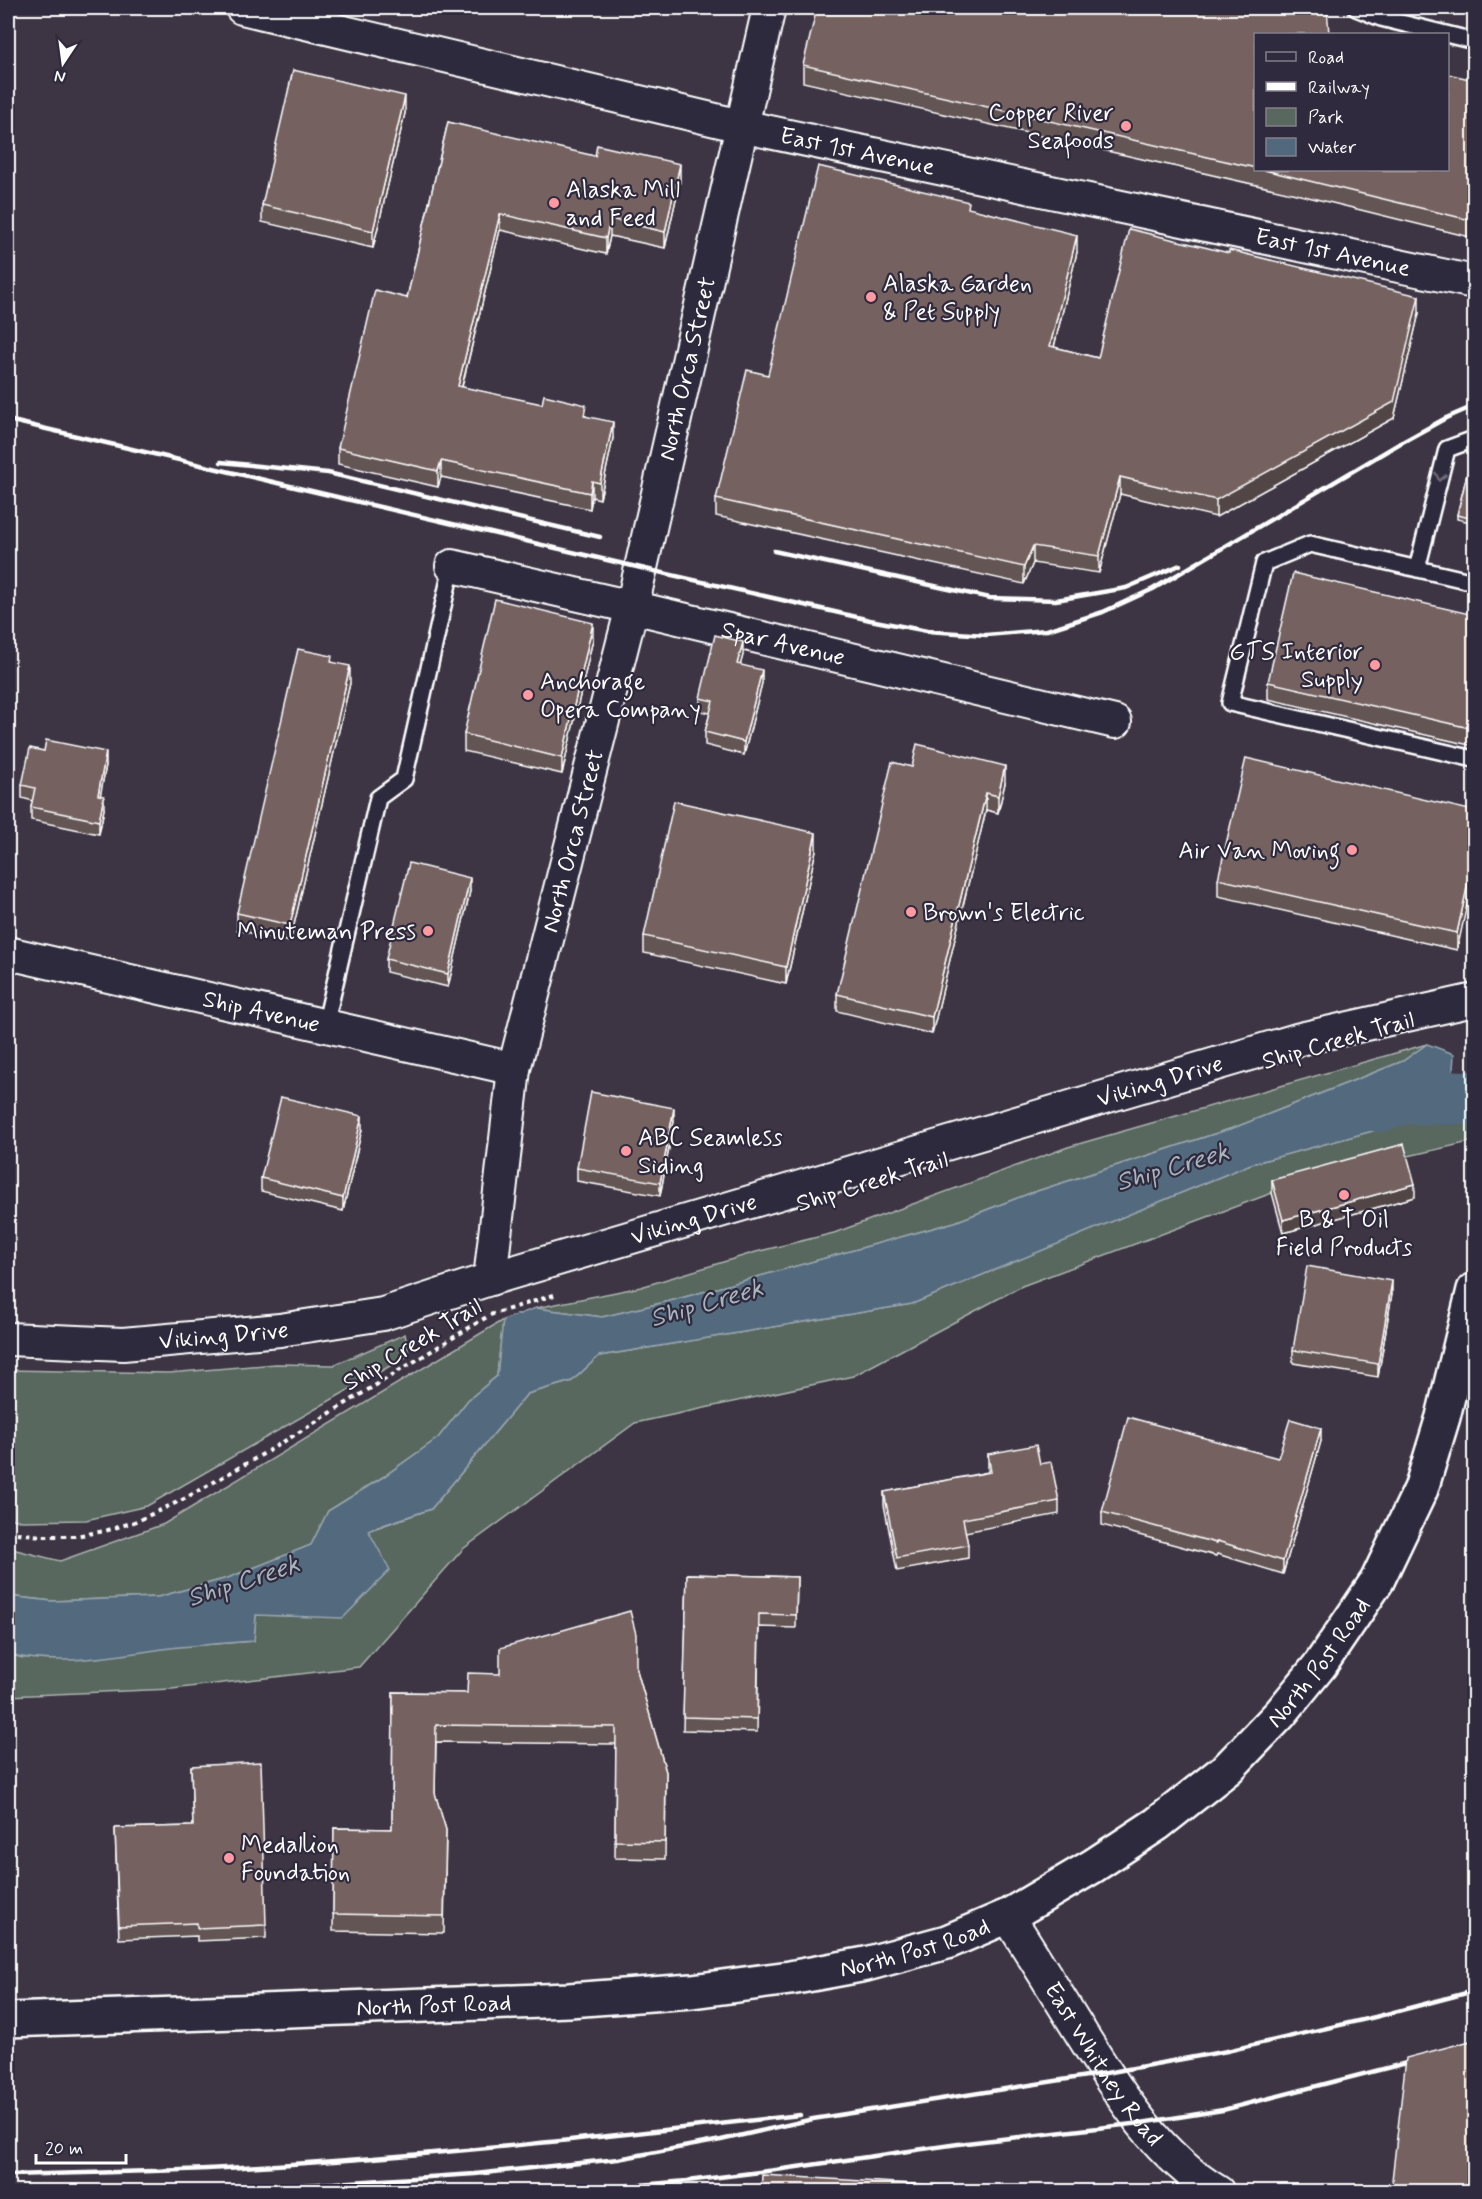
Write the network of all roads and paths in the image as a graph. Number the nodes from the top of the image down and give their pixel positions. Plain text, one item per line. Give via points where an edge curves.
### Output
1 (242, 8) edge
2 (769, 8) edge
3 (1356, 8) edge
4 (1445, 33) edge
5 (1449, 34) edge
6 (1474, 40) edge
7 (741, 126) junction
8 (1474, 282) edge
9 (1474, 439) edge
10 (452, 567) joint
11 (1417, 569) junction
12 (1474, 582) edge
13 (632, 607) junction
14 (1115, 722) dead end
15 (1474, 759) edge
16 (8, 953) edge
17 (1474, 1000) edge
18 (325, 1026) junction
19 (514, 1069) junction
20 (490, 1279) junction
21 (1474, 1290) edge
22 (555, 1295) dead end
23 (8, 1339) edge
24 (8, 1532) edge
25 (1008, 1916) junction
26 (8, 2020) edge
27 (1218, 2192) edge

1 - 7 street, East 1st Avenue
2 - 7 street, North Orca Street
3 - 4 lane
5 - 6 lane
7 - 8 street, East 1st Avenue
7 - 13 street, North Orca Street
9 -> 11 lane via 1447,449
10 - 13 street, Spar Avenue
10 - 18 lane via 404,779 378,798
11 - 12 lane
11 - 15 lane via 1310,544 1264,563 1230,703
13 - 14 street, Spar Avenue
13 - 19 street, North Orca Street
16 - 18 street, Ship Avenue
17 - 20 street, Viking Drive via 1300,1039
18 - 19 street, Ship Avenue
19 - 20 street, North Orca Street
20 - 23 street, Viking Drive via 383,1314 280,1330 123,1344
21 - 25 street, North Post Road via 1421,1489 1377,1581 1320,1665 1228,1768 1157,1824
22 - 24 path, Ship Creek Trail via 490,1315 270,1450 137,1521 105,1532 75,1536
25 - 26 street, North Post Road via 947,1942 866,1965 692,1991 570,2000
25 - 27 street, East Whitney Road via 1142,2123 1170,2154

